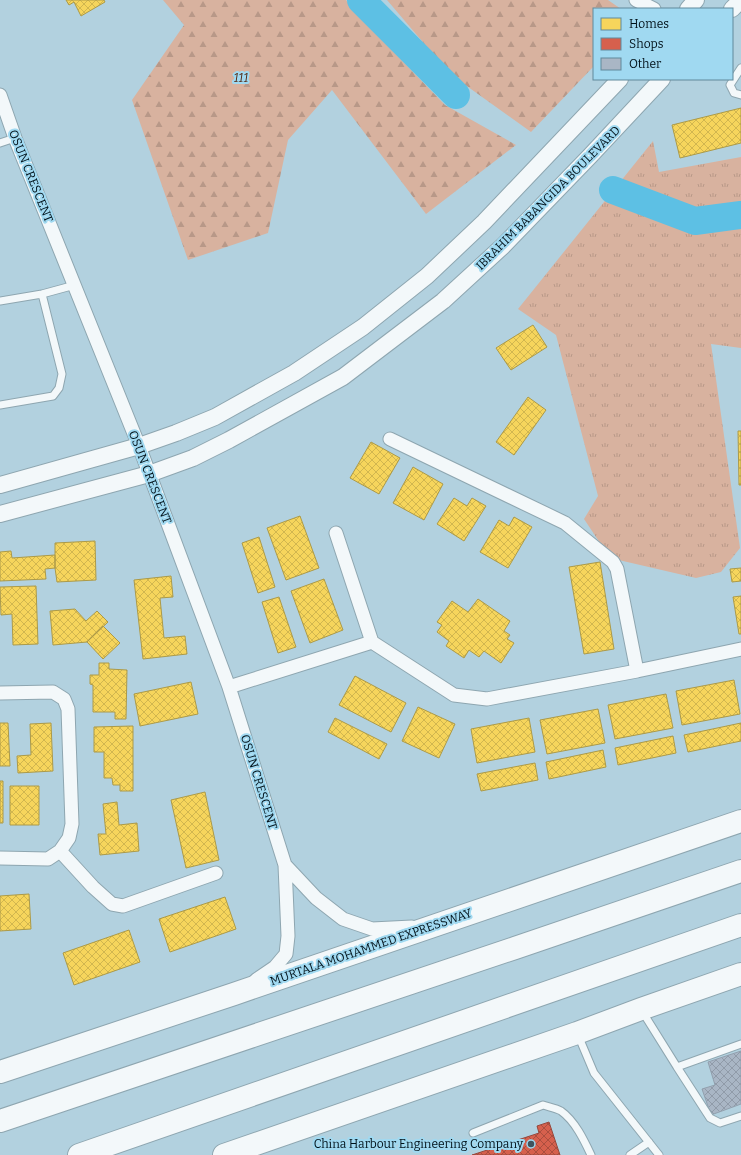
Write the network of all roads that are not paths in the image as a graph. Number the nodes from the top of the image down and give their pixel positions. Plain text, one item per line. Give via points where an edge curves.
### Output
1 (636, 0) edge
2 (696, 0) edge
3 (741, 0) edge
4 (652, 8) edge
5 (689, 8) edge
6 (733, 8) edge
7 (741, 68) edge
8 (619, 80) edge
9 (661, 80) edge
10 (0, 95) edge
11 (741, 95) edge
12 (15, 138) junction
13 (0, 143) edge
14 (75, 285) junction
15 (42, 294) junction
16 (0, 301) edge
17 (0, 405) edge
18 (390, 439) dead end
19 (139, 446) junction
20 (149, 474) junction
21 (0, 485) edge
22 (0, 514) edge
23 (336, 533) dead end
24 (372, 642) junction
25 (741, 649) edge
26 (637, 671) junction
27 (229, 687) junction
28 (0, 693) edge
29 (741, 821) edge
30 (60, 851) junction
31 (0, 858) edge
32 (285, 865) junction
33 (741, 871) edge
34 (216, 873) dead end
35 (741, 925) edge
36 (431, 926) junction
37 (741, 974) edge
38 (234, 994) junction
39 (641, 1009) junction
40 (577, 1034) junction
41 (741, 1044) edge
42 (677, 1067) junction
43 (0, 1072) edge
44 (741, 1116) edge
45 (0, 1121) edge
46 (474, 1133) dead end
47 (649, 1142) junction
48 (79, 1155) edge
49 (224, 1155) edge
50 (591, 1155) edge
51 (630, 1155) edge
52 (659, 1155) edge

1 - 4 street
2 - 5 street
3 - 6 street
7 - 11 lane via 730,85 734,93
8 - 19 street via 478,227 427,276 363,327 294,373 215,417
9 - 20 street, IBRAHIM BABANGIDA BOULEVARD via 503,246 443,301 343,377 306,399 230,440
10 - 12 street, OSUN CRESCENT
12 - 13 lane
12 - 14 street, OSUN CRESCENT
14 - 15 lane
14 - 19 street, OSUN CRESCENT
15 - 16 lane
15 - 17 lane via 62,374 59,388 53,396
18 - 26 street via 565,523 613,562 617,568
19 - 20 street, OSUN CRESCENT
19 - 21 street
20 - 22 street, IBRAHIM BABANGIDA BOULEVARD
20 - 27 street, OSUN CRESCENT
23 - 24 street
24 - 26 street via 454,695 487,699
24 - 27 street
25 - 26 street
27 - 32 street, OSUN CRESCENT
28 - 30 street via 53,692 64,699 68,709 72,824 68,838
29 - 36 highway, MURTALA MOHAMMED EXPRESSWAY
30 - 31 street via 48,859
30 - 34 street via 112,904 123,906
32 - 36 street via 316,898 343,919 372,929
32 - 38 street via 288,936 286,954 275,967
33 - 45 highway
35 - 48 highway
36 - 38 highway, MURTALA MOHAMMED EXPRESSWAY
37 - 39 highway
38 - 43 highway, MURTALA MOHAMMED EXPRESSWAY
39 - 40 highway
39 - 42 lane
40 - 47 lane via 594,1074
40 - 49 highway
41 - 42 lane
42 - 44 lane via 710,1118 720,1123
46 - 50 lane via 543,1105 561,1111 573,1123
47 - 51 lane
47 - 52 lane

